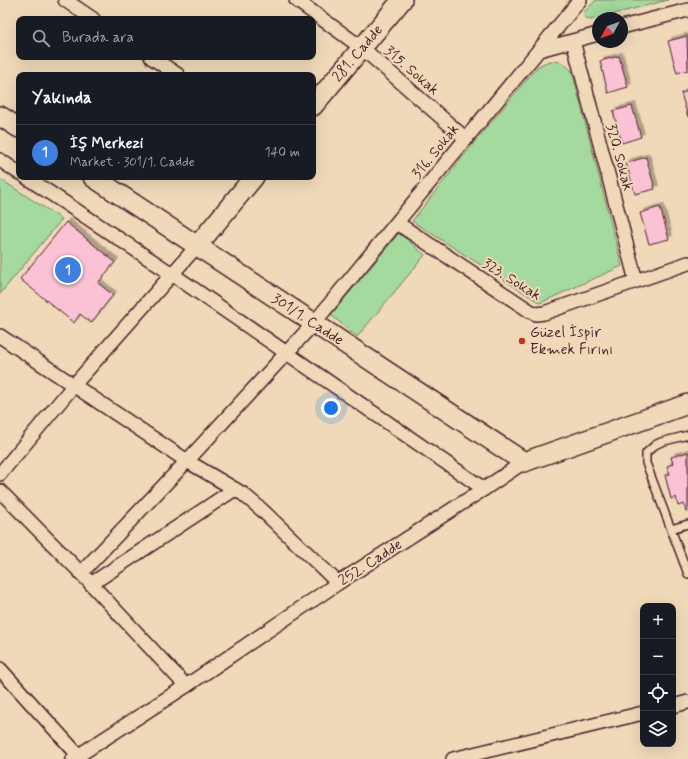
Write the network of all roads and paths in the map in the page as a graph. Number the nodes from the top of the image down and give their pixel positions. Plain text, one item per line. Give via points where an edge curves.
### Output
1 (65, 0) edge
2 (296, 0) edge
3 (402, 0) edge
4 (580, 0) edge
5 (688, 10) edge
6 (89, 16) edge
7 (628, 25) edge
8 (592, 36) edge
9 (573, 41) junction
10 (362, 48) junction
11 (539, 50) junction
12 (156, 60) edge
13 (174, 72) edge
14 (316, 102) edge
15 (0, 116) edge
16 (16, 126) edge
17 (466, 138) junction
18 (0, 160) edge
19 (16, 171) edge
20 (31, 180) edge
21 (98, 180) edge
22 (252, 180) edge
23 (397, 223) junction
24 (197, 246) junction
25 (688, 263) edge
26 (172, 274) junction
27 (636, 281) junction
28 (314, 323) junction
29 (0, 336) edge
30 (287, 353) junction
31 (74, 385) junction
32 (688, 404) edge
33 (688, 435) edge
34 (187, 461) junction
35 (524, 462) junction
36 (0, 474) edge
37 (235, 489) junction
38 (484, 489) junction
39 (0, 491) edge
40 (688, 524) edge
41 (671, 528) junction
42 (687, 570) edge
43 (81, 573) junction
44 (338, 583) junction
45 (91, 584) junction
46 (0, 669) edge
47 (186, 686) junction
48 (688, 702) edge
49 (676, 705) edge
50 (640, 714) edge
51 (76, 757) edge
52 (453, 759) edge

1 - 6 street
2 - 10 street, 315. Sokak
3 - 10 main road, 281. Cadde
4 - 11 street, 316. Sokak
5 - 7 street
8 - 9 street
9 - 11 street
9 - 27 street, 320. Sokak
10 - 14 main road, 281. Cadde
10 - 17 street, 315. Sokak
11 - 17 street, 316. Sokak
12 - 13 street
15 - 16 main road
17 - 23 street, 316. Sokak
18 - 19 street
20 - 26 street
21 - 24 main road, 301/1. Cadde
22 - 24 main road
23 - 27 street, 323. Sokak via 536,314
23 - 28 street, 316. Sokak
24 - 26 street
24 - 28 main road, 301/1. Cadde
25 - 27 street, 323. Sokak
26 - 30 street
26 - 31 street
28 - 30 street, 316. Sokak
28 - 35 main road, 301/1. Cadde
29 - 31 street
30 - 34 street, 316. Sokak
30 - 38 street
31 - 34 street
31 - 36 street
32 - 35 main road, 252. Cadde
33 - 41 lane via 661,442 646,453 646,463
34 - 37 street
34 - 43 street, 316. Sokak
35 - 38 street, 252. Cadde
37 - 44 street via 262,510
37 - 45 street
38 - 44 street, 252. Cadde
39 - 43 street
40 - 41 lane
41 - 42 lane
43 - 45 street
44 - 47 street, 252. Cadde
45 - 47 street
46 - 51 street
47 - 51 street, 252. Cadde
48 - 49 street
50 - 52 street

